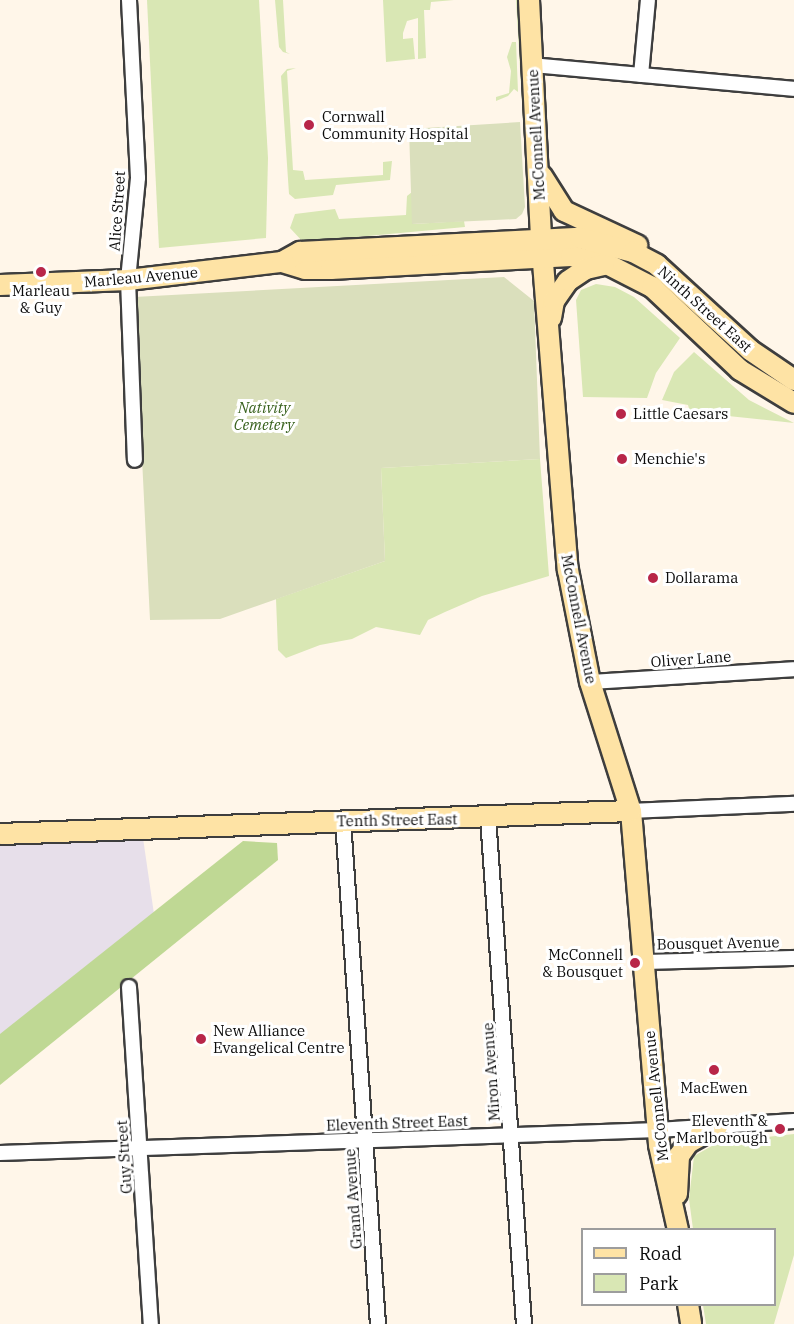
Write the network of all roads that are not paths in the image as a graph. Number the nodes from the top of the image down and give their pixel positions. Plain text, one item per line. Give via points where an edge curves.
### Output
1 (129, 0) edge
2 (529, 0) edge
3 (648, 0) edge
4 (532, 65) junction
5 (641, 75) junction
6 (794, 89) edge
7 (539, 172) junction
8 (542, 248) junction
9 (607, 264) junction
10 (671, 275) junction
11 (128, 280) junction
12 (0, 285) edge
13 (549, 335) junction
14 (794, 380) edge
15 (794, 403) edge
16 (135, 460) dead end
17 (794, 669) edge
18 (590, 682) junction
19 (794, 804) edge
20 (631, 811) junction
21 (488, 818) junction
22 (343, 821) junction
23 (0, 834) edge
24 (794, 958) edge
25 (643, 962) junction
26 (129, 987) dead end
27 (794, 1121) edge
28 (717, 1127) junction
29 (658, 1130) junction
30 (512, 1136) junction
31 (366, 1141) junction
32 (140, 1147) junction
33 (0, 1154) edge
34 (678, 1228) edge
35 (678, 1228) edge
36 (688, 1306) edge
37 (151, 1324) edge
38 (378, 1324) edge
39 (524, 1324) edge
40 (691, 1324) edge

1 - 11 street, Alice Street via 138,178
2 - 4 main road, McConnell Avenue
3 - 5 street
4 - 5 street
4 - 7 main road, McConnell Avenue
5 - 6 street
7 - 8 main road, McConnell Avenue
7 - 10 main road via 564,211 631,241
8 - 9 main road, Ninth Street East
8 - 10 main road, Ninth Street East via 580,238 641,254
8 - 11 main road, Marleau Avenue via 300,252 282,262
8 - 13 main road, McConnell Avenue
9 - 13 main road via 580,272 563,287 553,306
9 - 15 main road, Ninth Street East via 652,287 740,370
10 - 14 main road, Ninth Street East via 750,350
11 - 12 main road, Marleau Avenue
11 - 16 street, Alice Street
13 - 18 main road, McConnell Avenue via 568,570
17 - 18 street, Oliver Lane
18 - 20 main road, McConnell Avenue
19 - 20 street, Tenth Street East
20 - 21 main road, Tenth Street East
20 - 25 main road, McConnell Avenue
21 - 22 main road, Tenth Street East
21 - 30 street, Miron Avenue
22 - 23 main road, Tenth Street East
22 - 31 street, Grand Avenue
24 - 25 street, Bousquet Avenue
25 - 29 main road, McConnell Avenue
26 - 32 street, Guy Street
27 - 28 street, Eleventh Street East
28 - 29 street, Eleventh Street East
28 - 35 main road via 688,1143 679,1156
29 - 30 street, Eleventh Street East
29 - 34 main road, McConnell Avenue
30 - 31 street, Eleventh Street East
30 - 39 street, Miron Avenue
31 - 32 street, Eleventh Street East
31 - 38 street, Grand Avenue
32 - 33 street, Eleventh Street East
32 - 37 street, Guy Street
36 - 40 main road

